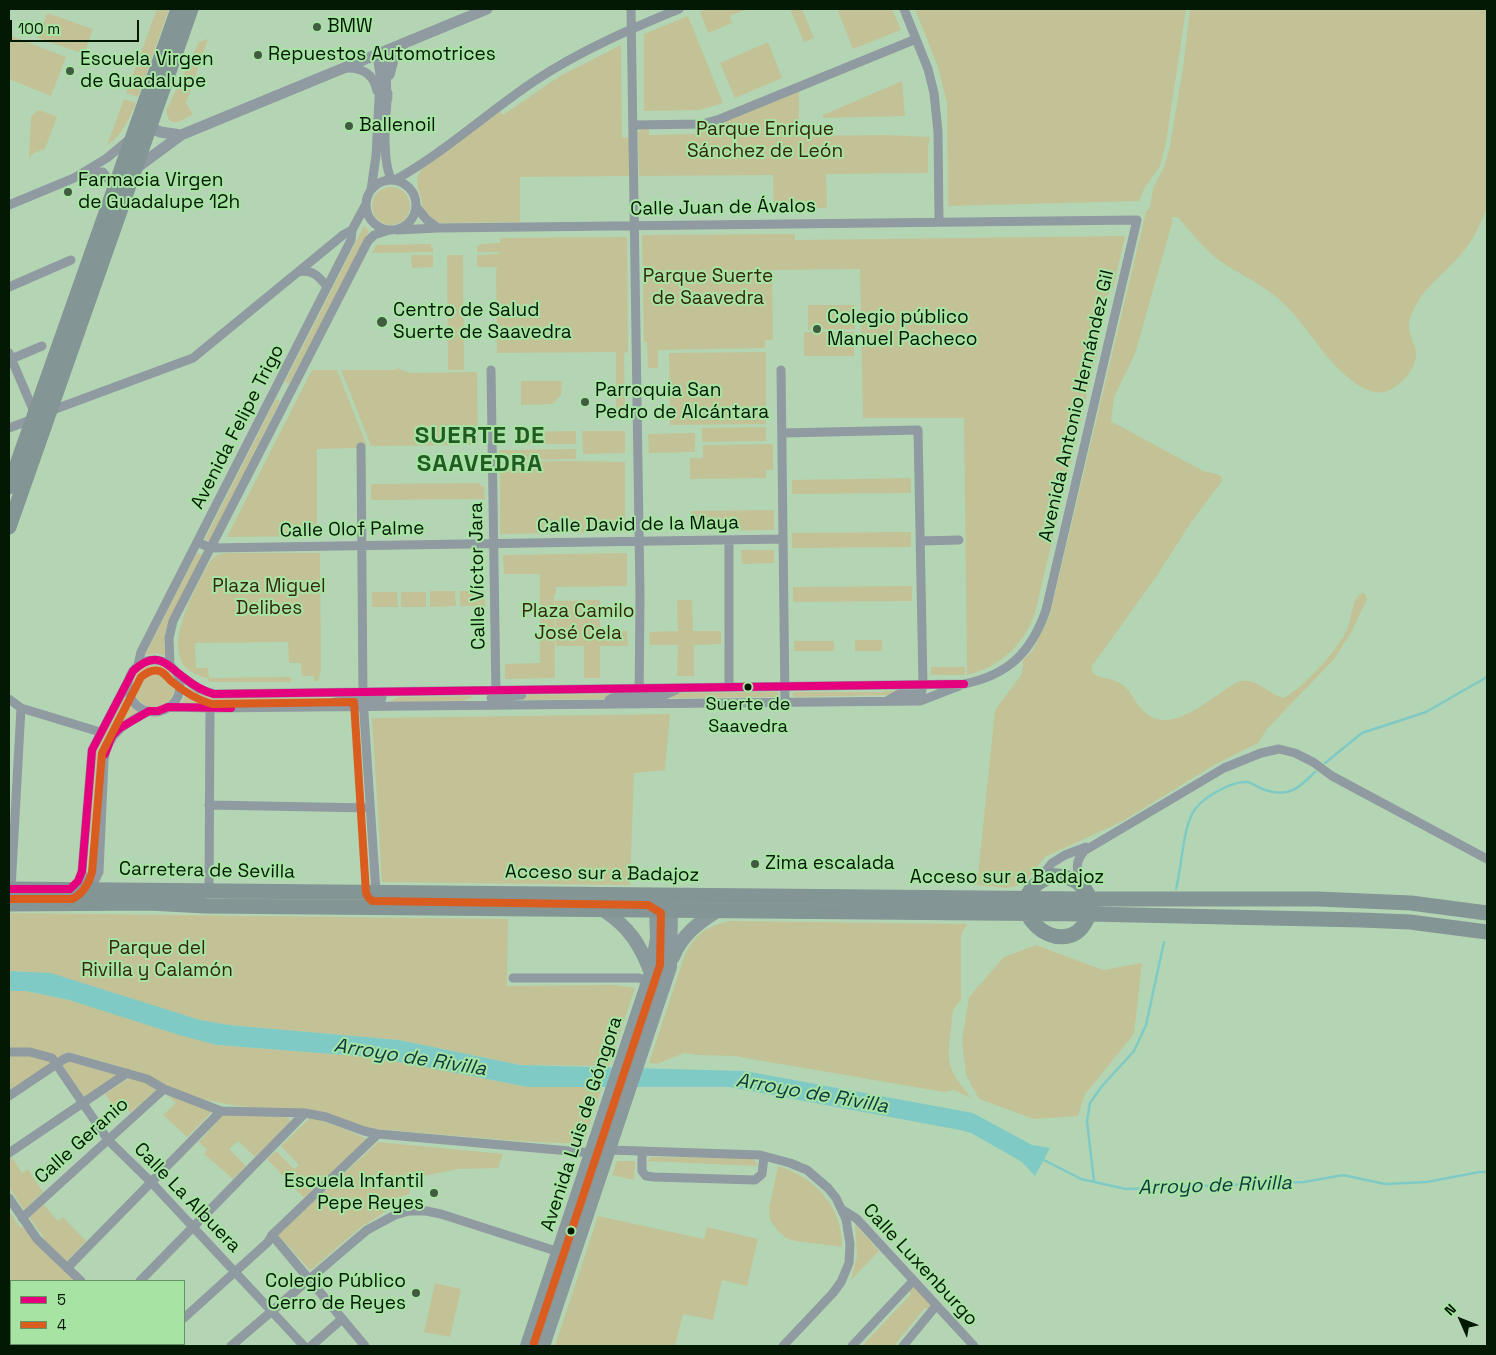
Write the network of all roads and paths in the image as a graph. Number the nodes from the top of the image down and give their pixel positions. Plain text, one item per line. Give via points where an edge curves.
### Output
1 (178, 9) edge
2 (191, 9) edge
3 (487, 9) edge
4 (631, 9) edge
5 (680, 9) edge
6 (904, 9) edge
7 (473, 11) edge
8 (632, 29) junction
9 (916, 39) junction
10 (407, 42) junction
11 (380, 53) junction
12 (343, 68) junction
13 (383, 98) junction
14 (633, 125) junction
15 (158, 127) junction
16 (181, 135) junction
17 (133, 137) junction
18 (159, 152) junction
19 (106, 158) junction
20 (421, 164) junction
21 (135, 169) junction
22 (103, 172) junction
23 (74, 178) junction
24 (393, 179) junction
25 (117, 182) junction
26 (371, 190) junction
27 (414, 193) junction
28 (366, 204) junction
29 (9, 205) edge
30 (417, 208) junction
31 (939, 222) junction
32 (1008, 222) joint
33 (635, 226) junction
34 (438, 228) junction
35 (352, 230) junction
36 (393, 230) junction
37 (71, 260) dead end
38 (298, 272) junction
39 (9, 287) edge
40 (327, 287) junction
41 (42, 346) dead end
42 (10, 357) edge
43 (491, 370) dead end
44 (781, 370) dead end
45 (276, 388) junction
46 (289, 395) junction
47 (39, 414) junction
48 (9, 428) edge
49 (782, 433) junction
50 (360, 447) dead end
51 (9, 487) edge
52 (9, 527) edge
53 (783, 539) junction
54 (729, 540) junction
55 (960, 540) dead end
56 (638, 541) junction
57 (920, 541) junction
58 (197, 542) junction
59 (494, 544) junction
60 (362, 546) junction
61 (211, 548) junction
62 (138, 665) junction
63 (170, 665) junction
64 (177, 673) junction
65 (129, 679) junction
66 (923, 684) junction
67 (964, 684) junction
68 (785, 686) junction
69 (729, 687) junction
70 (640, 696) junction
71 (920, 697) junction
72 (496, 698) junction
73 (9, 699) edge
74 (364, 699) junction
75 (785, 702) junction
76 (168, 707) junction
77 (21, 708) junction
78 (210, 708) junction
79 (149, 711) junction
80 (100, 732) junction
81 (209, 805) junction
82 (370, 808) junction
83 (1100, 841) junction
84 (1487, 859) edge
85 (82, 871) junction
86 (99, 872) junction
87 (1081, 884) junction
88 (70, 889) junction
89 (88, 890) junction
90 (112, 890) junction
91 (209, 891) junction
92 (1030, 892) junction
93 (10, 894) edge
94 (1089, 899) junction
95 (377, 900) junction
96 (663, 902) junction
97 (148, 903) junction
98 (56, 904) junction
99 (603, 910) junction
100 (717, 911) junction
101 (1487, 913) edge
102 (1027, 914) junction
103 (1089, 914) junction
104 (1487, 932) edge
105 (670, 962) junction
106 (650, 977) junction
107 (513, 978) dead end
108 (9, 1052) edge
109 (56, 1064) junction
110 (127, 1073) junction
111 (164, 1089) junction
112 (9, 1096) edge
113 (83, 1103) junction
114 (221, 1111) junction
115 (305, 1114) junction
116 (378, 1134) junction
117 (108, 1140) junction
118 (609, 1150) junction
119 (642, 1152) junction
120 (9, 1153) edge
121 (592, 1153) junction
122 (764, 1156) junction
123 (151, 1182) junction
124 (9, 1198) edge
125 (841, 1208) junction
126 (22, 1218) junction
127 (193, 1227) junction
128 (272, 1235) junction
129 (559, 1252) junction
130 (68, 1268) junction
131 (235, 1272) junction
132 (80, 1280) edge
133 (141, 1280) edge
134 (309, 1280) junction
135 (913, 1281) junction
136 (936, 1306) junction
137 (272, 1312) junction
138 (185, 1317) edge
139 (342, 1320) junction
140 (971, 1345) edge
141 (232, 1346) edge
142 (304, 1346) edge
143 (311, 1346) edge
144 (364, 1346) edge
145 (527, 1346) edge
146 (543, 1346) edge
147 (783, 1346) edge
148 (852, 1346) edge
149 (903, 1346) edge

1 - 17 highway
2 - 15 highway
3 - 7 street
4 - 8 street
5 - 8 street
6 - 9 street
7 - 10 street
8 - 14 street
8 - 20 street via 537,79
9 - 14 street via 720,120 702,124
9 - 31 street via 934,94 938,132
10 - 11 street
10 - 13 street via 398,49
11 - 12 street
11 - 13 street via 377,55
12 - 13 street via 368,73
12 - 16 street
13 - 24 street via 385,157 387,170
13 - 26 street
14 - 33 street
15 - 16 street
15 - 17 highway
15 - 18 street via 163,145
15 - 21 highway
16 - 18 street
17 - 19 street
17 - 25 highway
18 - 21 street
19 - 22 street
19 - 23 street
20 - 24 street
20 - 27 street via 412,178
21 - 25 highway
21 - 47 highway
22 - 23 street
22 - 25 street
23 - 29 street
24 - 26 street via 383,181
24 - 27 street via 409,186
25 - 47 highway
26 - 28 street
27 - 30 street
28 - 35 street, Avenida Felipe Trigo
28 - 36 street via 375,224
30 - 34 street
30 - 36 street via 410,222
31 - 32 street, Calle Juan de Ávalos
31 - 33 street, Calle Juan de Ávalos
32 - 67 street, Avenida Antonio Hernández Gil via 1137,220 1042,623 1028,647 1009,666 980,681
33 - 34 street, Calle Juan de Ávalos
33 - 56 street
34 - 36 street, Calle Juan de Ávalos
35 - 38 street
35 - 40 street, Avenida Felipe Trigo via 351,240
36 - 46 street, Avenida Felipe Trigo via 374,234 368,240
37 - 39 street
38 - 40 street via 315,273
38 - 47 street via 193,358
40 - 45 street, Avenida Felipe Trigo
41 - 42 street
42 - 47 street
43 - 59 street, Calle Víctor Jara
44 - 49 street
45 - 46 street
45 - 58 street, Avenida Felipe Trigo
46 - 61 street, Avenida Felipe Trigo
47 - 48 street
47 - 51 highway
47 - 52 highway
49 - 53 street
49 - 57 street via 918,430
50 - 60 street
53 - 54 street, Calle David de la Maya
53 - 68 street
54 - 56 street, Calle David de la Maya
54 - 69 street
55 - 57 street
56 - 59 street, Calle David de la Maya
56 - 70 street
57 - 66 street
58 - 61 street
58 - 62 street, Avenida Felipe Trigo via 141,652
59 - 60 street, Calle Olof Palme
59 - 72 street, Calle Víctor Jara
60 - 61 street, Calle Olof Palme
60 - 74 street
61 - 63 street, Avenida Felipe Trigo via 173,621 169,638
62 - 63 street via 153,660
62 - 65 street
63 - 64 street
64 - 74 street, Avenida Antonio Hernández Gil via 199,689 214,694
64 - 76 street via 180,691
65 - 79 street via 132,699
65 - 80 street
66 - 67 street, Avenida Antonio Hernández Gil
66 - 68 street, Avenida Antonio Hernández Gil
66 - 71 street
67 - 71 street, Avenida Antonio Hernández Gil
68 - 69 street, Avenida Antonio Hernández Gil
68 - 75 street
69 - 70 street, Avenida Antonio Hernández Gil via 680,688
70 - 72 street, Avenida Antonio Hernández Gil via 605,703
70 - 72 street, Avenida Antonio Hernández Gil via 528,691
70 - 75 street, Avenida Antonio Hernández Gil
71 - 75 street, Avenida Antonio Hernández Gil via 887,701
72 - 74 street, Avenida Antonio Hernández Gil via 395,692
72 - 74 street, Avenida Antonio Hernández Gil via 468,705
73 - 77 street
74 - 78 street, Avenida Antonio Hernández Gil via 329,707
74 - 82 street
76 - 78 street, Avenida Antonio Hernández Gil
76 - 79 street via 158,712
77 - 80 street
77 - 93 street
78 - 81 street
79 - 86 street via 120,728 112,736 105,752
80 - 85 street via 91,756
81 - 82 street
81 - 91 street
82 - 95 street
83 - 84 street via 1224,768 1279,749 1313,762 1332,776
83 - 87 street via 1078,858
83 - 92 street via 1052,863
85 - 88 street
85 - 89 street
86 - 89 street
86 - 90 street via 103,882
87 - 92 highway via 1067,876 1051,876
87 - 94 highway
88 - 89 highway, Carretera de Sevilla
88 - 93 highway, Carretera de Sevilla
89 - 90 highway, Carretera de Sevilla
89 - 97 street via 102,899
89 - 98 street
90 - 91 highway, Carretera de Sevilla
91 - 95 highway, Carretera de Sevilla
92 - 94 highway, Acceso sur a Badajoz
92 - 96 highway, Acceso sur a Badajoz
92 - 102 highway
93 - 98 highway
94 - 101 highway, Acceso sur a Badajoz via 1364,900
94 - 103 highway
95 - 96 highway, Acceso sur a Badajoz
95 - 97 highway, Carretera de Sevilla via 205,906
95 - 99 highway, Acceso sur a Badajoz
96 - 99 highway, Acceso sur a Badajoz
96 - 100 highway, Acceso sur a Badajoz
96 - 105 main road, Avenida Luis de Góngora
96 - 106 main road, Avenida Luis de Góngora
97 - 98 highway, Carretera de Sevilla
99 - 106 main road via 628,929 641,949
100 - 102 highway, Acceso sur a Badajoz
100 - 105 main road via 688,932
102 - 103 highway, Acceso sur a Badajoz
102 - 103 highway via 1041,931 1060,937 1078,930
103 - 104 highway, Acceso sur a Badajoz via 1400,922
105 - 118 main road, Avenida Luis de Góngora
106 - 107 street
106 - 121 main road, Avenida Luis de Góngora
108 - 109 street via 48,1056
109 - 110 street via 66,1058 74,1058
109 - 112 street
109 - 113 street, Calle La Albuera
110 - 111 street
110 - 113 street
111 - 114 street
111 - 117 street, Calle Geranio
113 - 117 street, Calle La Albuera
113 - 120 street
114 - 115 street
114 - 123 street
115 - 116 street via 326,1117
115 - 127 street
116 - 121 street
116 - 128 street
117 - 123 street, Calle La Albuera
117 - 126 street, Calle Geranio
118 - 119 street
118 - 146 main road, Avenida Luis de Góngora
119 - 122 street
119 - 122 street via 642,1171 646,1176 753,1181 762,1174
121 - 129 main road, Avenida Luis de Góngora
122 - 125 street via 806,1170 828,1188
123 - 127 street, Calle La Albuera
123 - 130 street
124 - 126 street
125 - 135 street, Calle Luxenburgo via 857,1219
125 - 147 street via 849,1234 850,1255 846,1270 833,1293
126 - 130 street via 37,1239
127 - 131 street, Calle La Albuera
127 - 133 street
128 - 131 street
128 - 134 street
129 - 134 street via 441,1214 409,1211 372,1226
129 - 145 main road, Avenida Luis de Góngora
130 - 132 street
131 - 137 street, Calle La Albuera
131 - 138 street
134 - 137 street
134 - 139 street
135 - 136 street, Calle Luxenburgo
135 - 148 street
136 - 140 street, Calle Luxenburgo
136 - 149 street
137 - 141 street
137 - 142 street, Calle La Albuera
139 - 143 street
139 - 144 street

